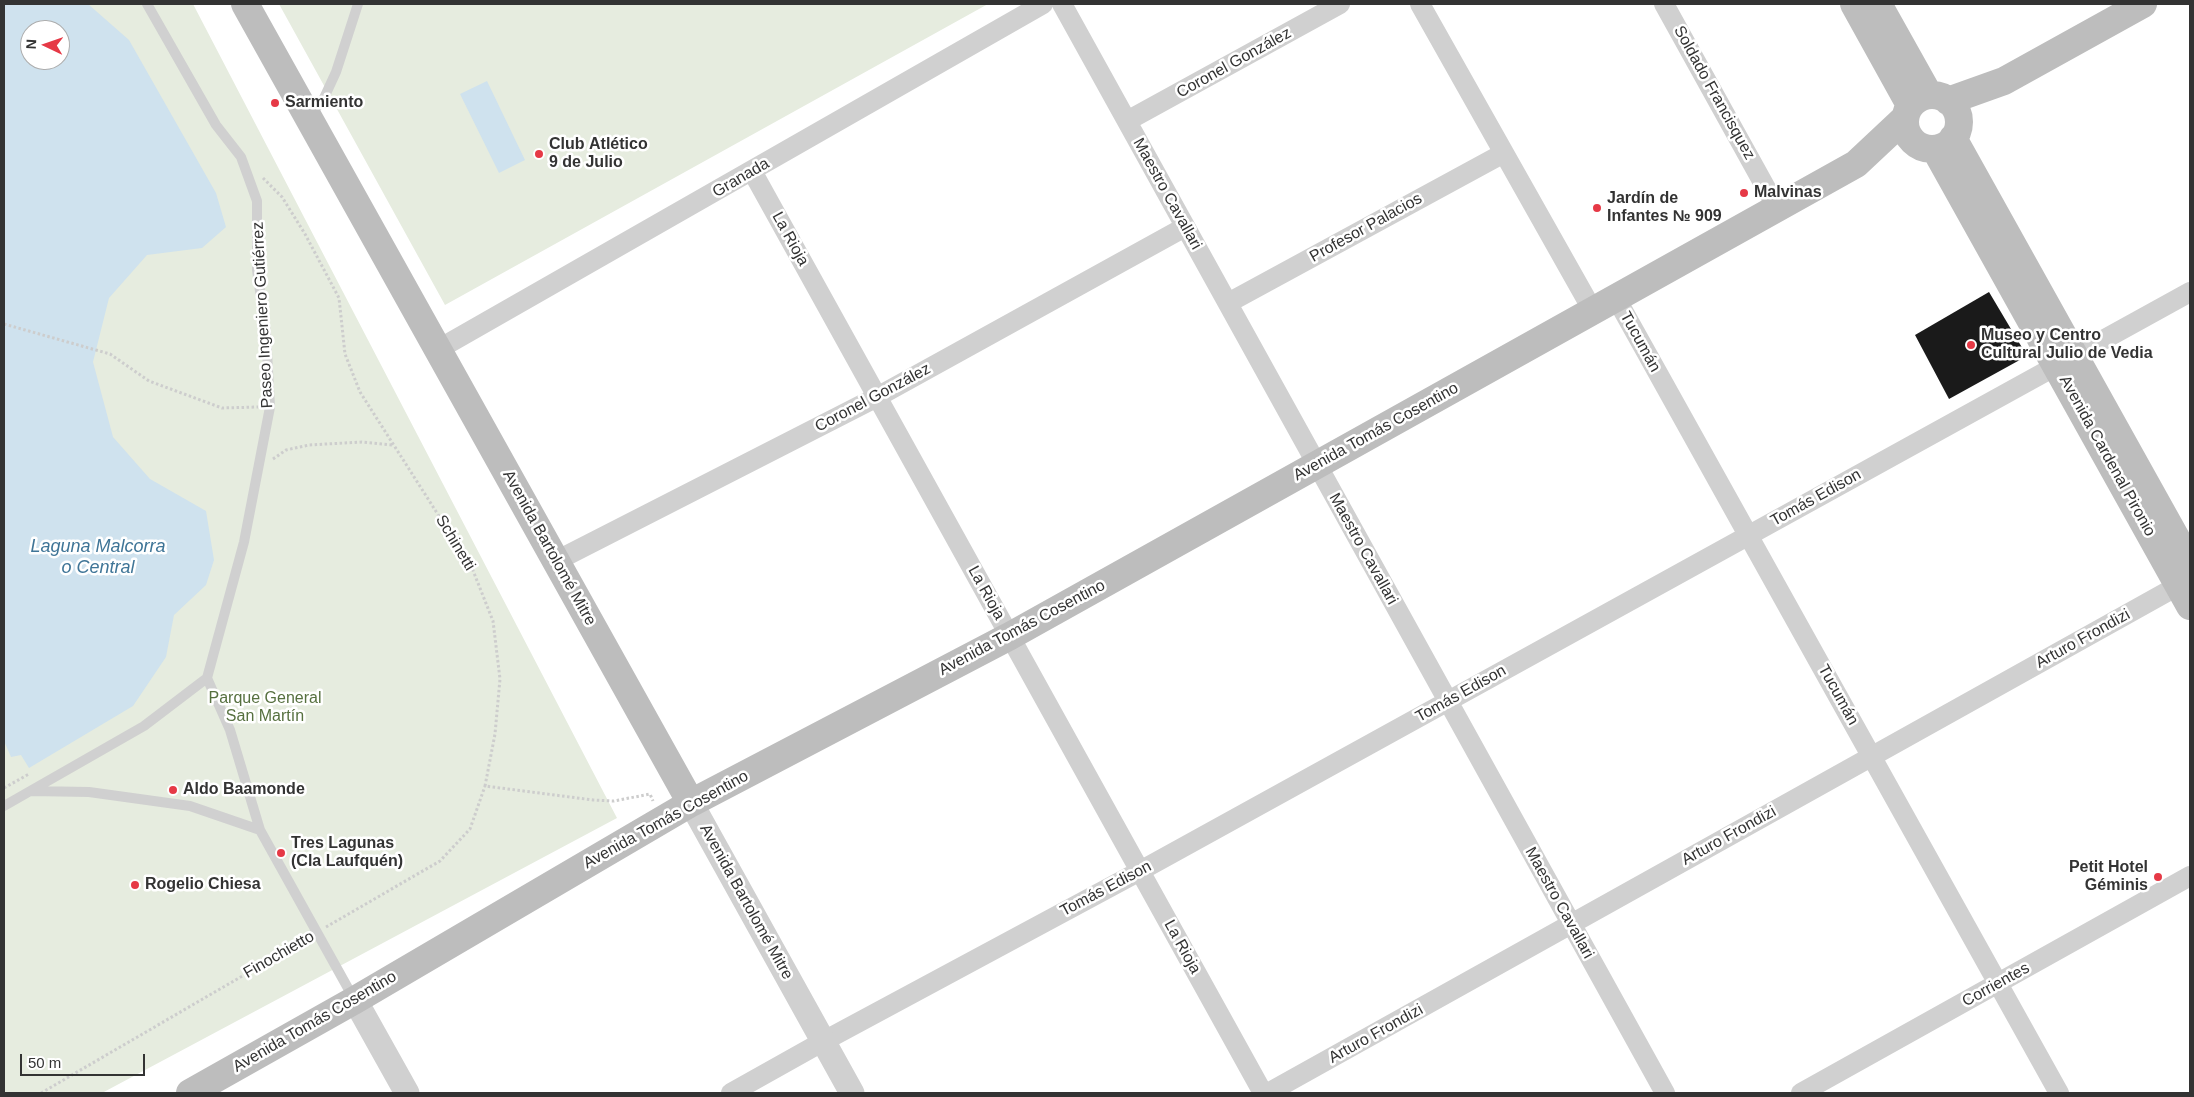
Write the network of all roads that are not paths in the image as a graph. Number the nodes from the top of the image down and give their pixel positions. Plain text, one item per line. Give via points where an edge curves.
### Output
1 (147, 4) edge
2 (245, 4) edge
3 (358, 4) edge
4 (1043, 4) edge
5 (1062, 4) edge
6 (1340, 4) edge
7 (1420, 4) edge
8 (1664, 4) edge
9 (1854, 4) edge
10 (1878, 4) edge
11 (2143, 4) edge
12 (309, 116) junction
13 (1127, 122) junction
14 (1932, 122) junction
15 (1504, 153) junction
16 (752, 172) junction
17 (1777, 208) junction
18 (1185, 227) junction
19 (2190, 292) edge
20 (1228, 303) junction
21 (1604, 305) junction
22 (437, 350) junction
23 (2066, 361) junction
24 (877, 397) junction
25 (1317, 465) junction
26 (1748, 535) junction
27 (556, 561) junction
28 (2187, 583) edge
29 (1010, 636) junction
30 (207, 678) junction
31 (1448, 701) junction
32 (1872, 756) junction
33 (29, 791) junction
34 (691, 802) junction
35 (4, 806) edge
36 (260, 830) junction
37 (1140, 871) junction
38 (2190, 876) edge
39 (1571, 924) junction
40 (1999, 983) junction
41 (355, 1000) junction
42 (822, 1042) junction
43 (190, 1093) edge
44 (407, 1093) edge
45 (731, 1093) edge
46 (852, 1093) edge
47 (1263, 1093) edge
48 (1268, 1093) edge
49 (1665, 1093) edge
50 (1801, 1093) edge
51 (2059, 1093) edge

1 - 30 lane, Paseo Ingeniero Gutiérrez via 216,124 241,158 257,201 258,270 270,407 244,542
2 - 12 main road, Avenida Bartolomé Mitre
3 - 12 lane via 336,72 324,98
4 - 16 street, Granada
5 - 13 street, Maestro Cavallari
6 - 13 street, Coronel González
7 - 15 street, Tucumán
8 - 17 street, Soldado Francisquez
9 - 14 main road, Avenida Cardenal Pironio
10 - 14 main road, Avenida Cardenal Pironio
11 - 14 main road, Avenida Tomás Cosentino
12 - 22 main road, Avenida Bartolomé Mitre
13 - 18 street, Maestro Cavallari
14 - 17 main road, Avenida Tomás Cosentino
14 - 23 main road, Avenida Cardenal Pironio
15 - 20 street, Profesor Palacios
15 - 21 street, Tucumán
16 - 22 street, Granada
16 - 24 street, La Rioja
17 - 21 main road, Avenida Tomás Cosentino
18 - 20 street, Maestro Cavallari
18 - 24 street, Coronel González
19 - 23 street, Tomás Edison
20 - 25 street, Maestro Cavallari
21 - 25 main road, Avenida Tomás Cosentino
21 - 26 street, Tucumán
22 - 27 main road, Avenida Bartolomé Mitre
23 - 26 street, Tomás Edison
23 - 28 main road, Avenida Cardenal Pironio
24 - 27 street, Coronel González
24 - 29 street, La Rioja
25 - 29 main road, Avenida Tomás Cosentino
25 - 31 street, Maestro Cavallari
26 - 31 street, Tomás Edison
26 - 32 street, Tucumán
27 - 34 main road, Avenida Bartolomé Mitre
28 - 32 street, Arturo Frondizi
29 - 34 main road, Avenida Tomás Cosentino
29 - 37 street, La Rioja
30 - 33 lane via 144,726
30 - 36 lane via 230,730
31 - 37 street, Tomás Edison
31 - 39 street, Maestro Cavallari
32 - 39 street, Arturo Frondizi
32 - 40 street, Tucumán
33 - 35 lane
33 - 36 lane via 89,792 190,806
34 - 41 main road, Avenida Tomás Cosentino
34 - 42 street, Avenida Bartolomé Mitre
36 - 41 lane
37 - 42 street, Tomás Edison
37 - 47 street, La Rioja
38 - 40 street, Corrientes
39 - 48 street, Arturo Frondizi
39 - 49 street, Maestro Cavallari
40 - 50 street, Corrientes
40 - 51 street, Tucumán
41 - 43 main road, Avenida Tomás Cosentino
41 - 44 street
42 - 45 street, Tomás Edison
42 - 46 street, Avenida Bartolomé Mitre

